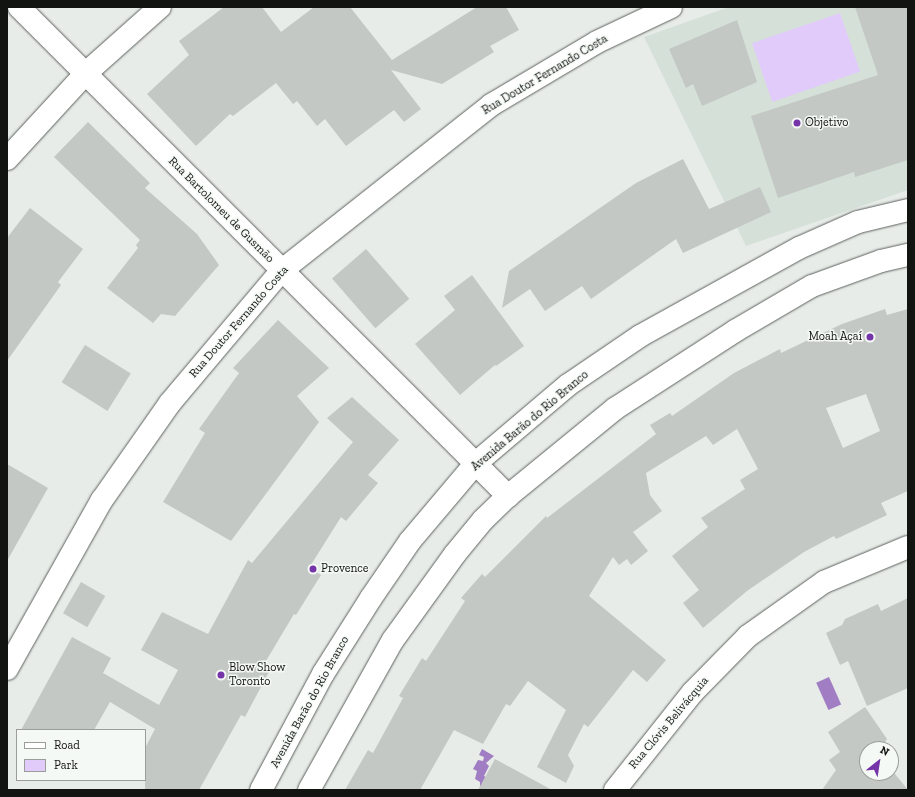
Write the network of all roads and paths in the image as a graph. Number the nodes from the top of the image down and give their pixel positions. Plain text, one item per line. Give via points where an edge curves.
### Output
1 (19, 7) edge
2 (160, 7) edge
3 (671, 7) edge
4 (86, 74) junction
5 (7, 159) edge
6 (908, 210) edge
7 (908, 255) edge
8 (281, 271) junction
9 (476, 463) junction
10 (508, 496) junction
11 (908, 547) edge
12 (7, 669) edge
13 (261, 790) edge
14 (308, 790) edge
15 (614, 790) edge

1 - 4 street, Rua Bartolomeu de Gusmão
2 - 4 street
3 - 8 street, Rua Doutor Fernando Costa via 596,42 491,105
4 - 5 street
4 - 8 street, Rua Bartolomeu de Gusmão
6 - 9 street, Avenida Barão do Rio Branco via 858,222 799,248 640,336 568,386
7 - 10 street via 881,261 812,286 729,335 616,408
8 - 9 street, Rua Bartolomeu de Gusmão
8 - 12 street, Rua Doutor Fernando Costa via 170,403 102,500
9 - 10 street, Rua Bartolomeu de Gusmão
9 - 13 street, Avenida Barão do Rio Branco via 410,541 371,598 323,674
10 - 14 street via 483,520 455,554 393,640
11 - 15 street, Rua Clóvis Belivácquia via 824,582 748,636 693,692

